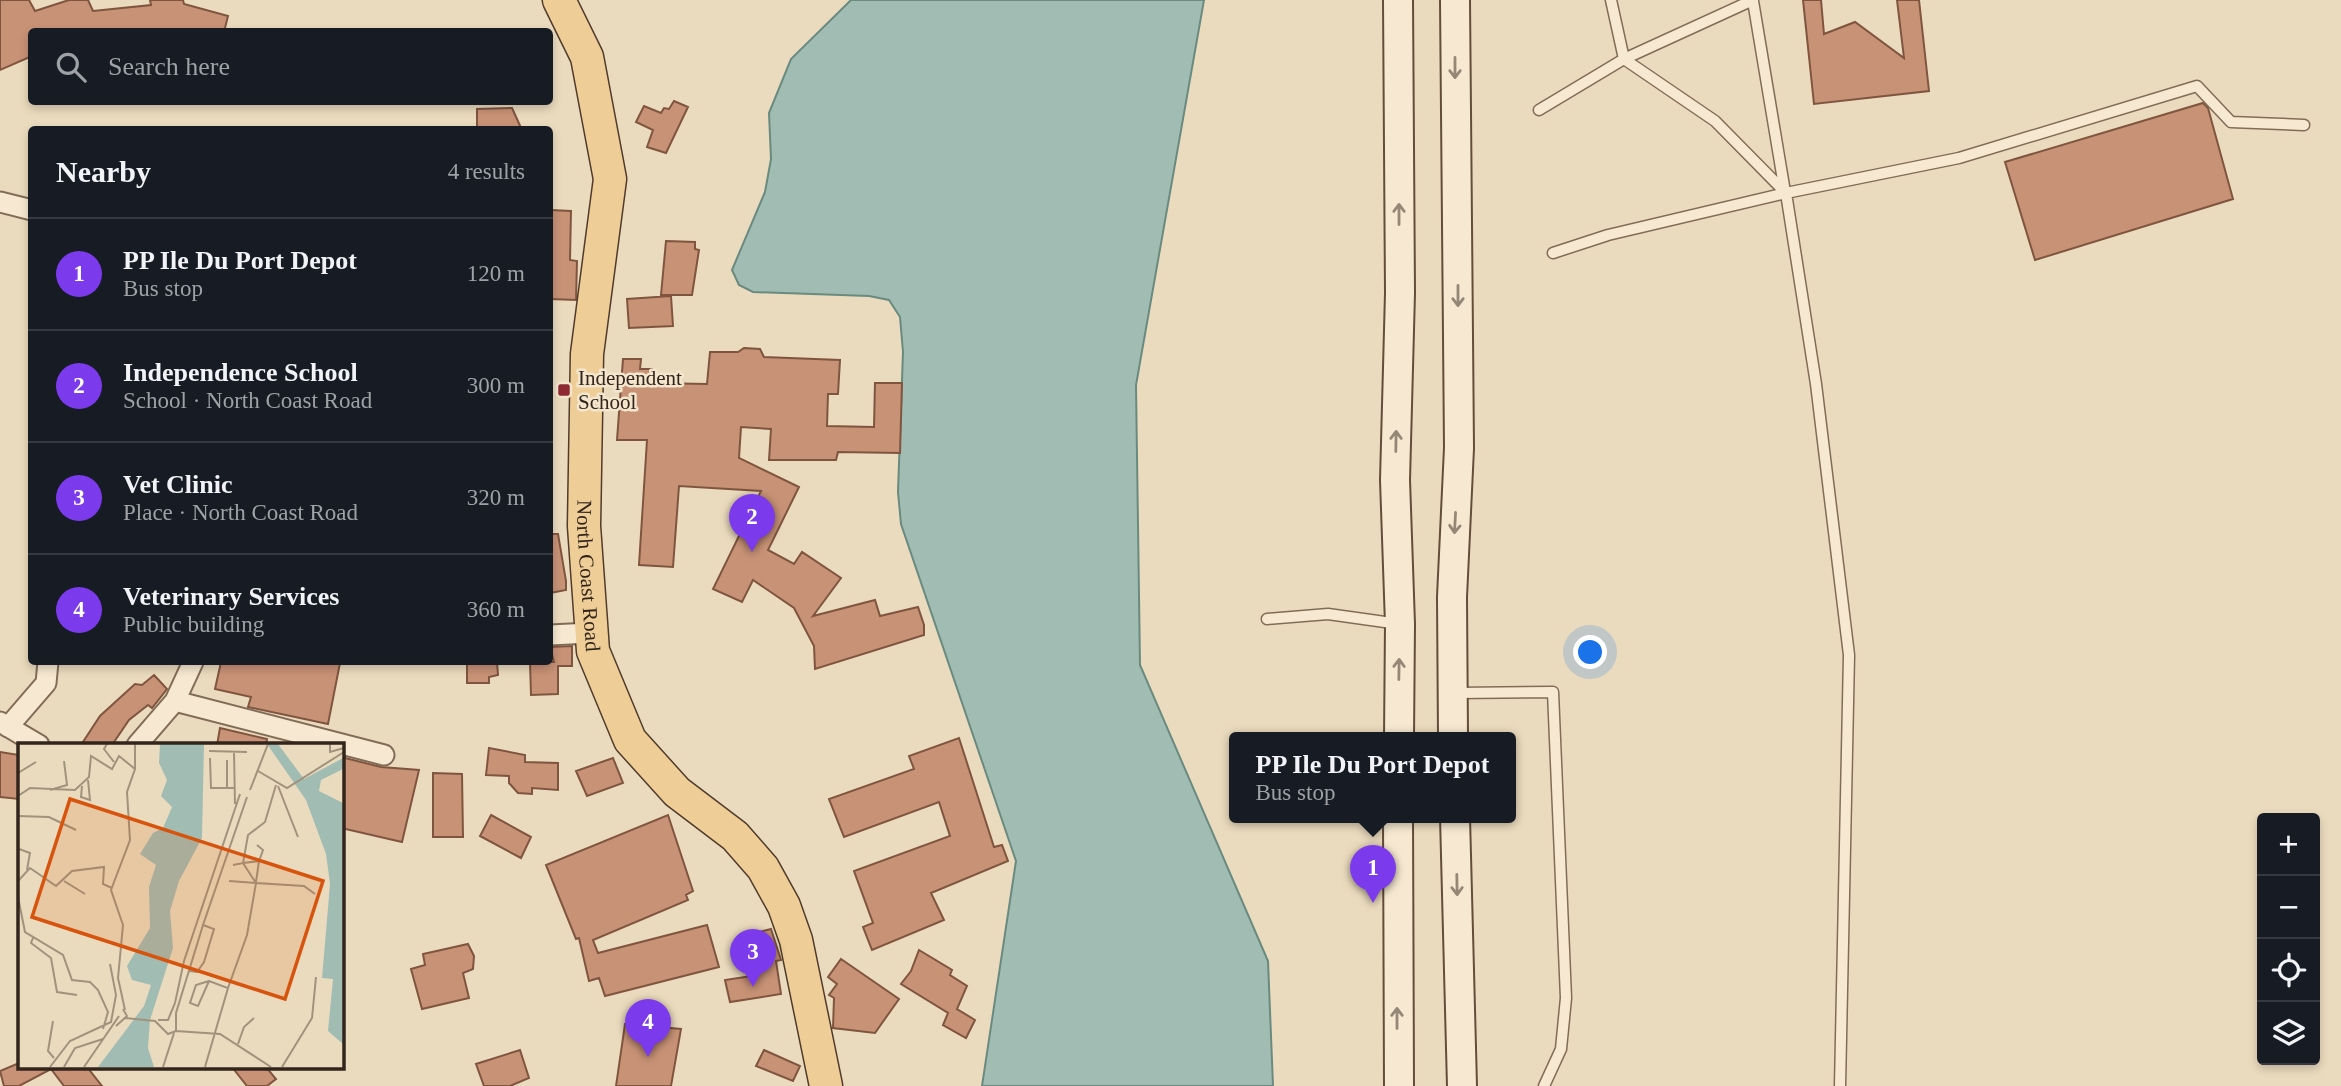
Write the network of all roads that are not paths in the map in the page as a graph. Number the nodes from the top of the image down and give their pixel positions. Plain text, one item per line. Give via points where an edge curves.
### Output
1 (559, 0) edge
2 (1398, 0) edge
3 (1455, 0) edge
4 (1611, 0) edge
5 (1753, 0) edge
6 (1624, 60) junction
7 (1539, 110) dead end
8 (2304, 125) dead end
9 (1786, 193) junction
10 (0, 202) edge
11 (28, 209) edge
12 (1553, 253) dead end
13 (1267, 619) dead end
14 (1400, 624) junction
15 (590, 633) junction
16 (553, 635) edge
17 (48, 665) edge
18 (192, 665) edge
19 (1452, 692) junction
20 (174, 701) junction
21 (4, 724) edge
22 (1399, 732) edge
23 (1453, 732) edge
24 (36, 743) edge
25 (139, 743) edge
26 (337, 743) edge
27 (343, 744) edge
28 (384, 755) dead end
29 (1398, 823) edge
30 (1455, 823) edge
31 (826, 1086) edge
32 (1399, 1086) edge
33 (1462, 1086) edge
34 (1544, 1086) edge
35 (1840, 1086) edge

1 - 15 main road, North Coast Road via 587,57 610,179 587,354 584,526
14 -> 2 street via 1395,480
3 -> 19 street via 1459,447
4 - 6 lane
5 - 6 lane
5 - 9 lane
6 - 7 lane
6 - 9 lane via 1715,121
8 - 9 lane via 2231,122 2197,86 1959,158
9 - 12 lane via 1608,235
9 - 35 lane via 1816,384 1849,655
10 - 11 street
13 - 14 lane via 1328,614
22 -> 14 street
15 - 16 street
15 - 31 main road, North Coast Road via 630,740 677,792 735,836 763,868 784,906 796,940
17 - 21 street via 46,683
18 - 20 street
19 - 23 street
19 - 34 lane via 1553,692 1566,998 1561,1049
20 - 25 street
20 - 26 street
21 - 24 street
27 - 28 street
32 -> 29 street
30 -> 33 street

